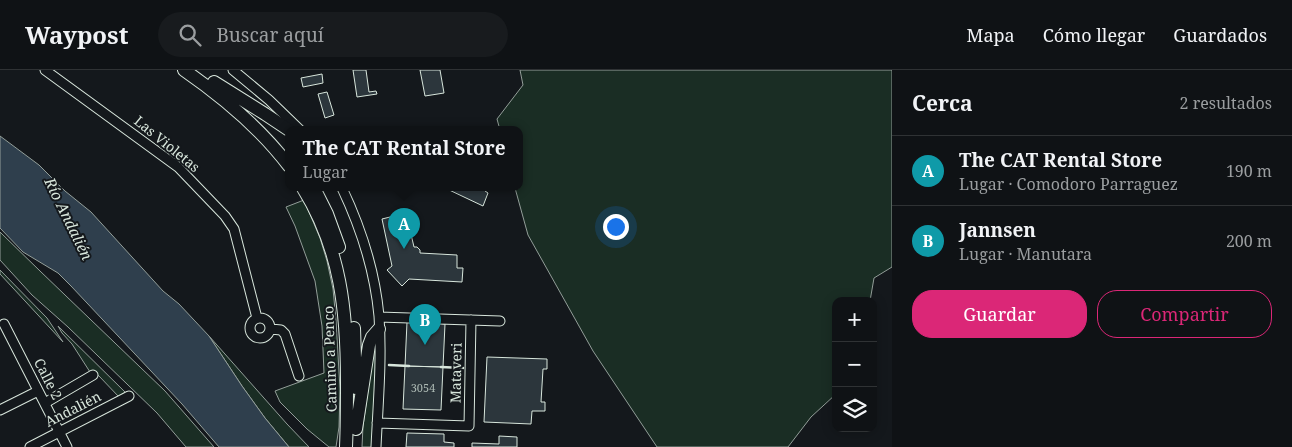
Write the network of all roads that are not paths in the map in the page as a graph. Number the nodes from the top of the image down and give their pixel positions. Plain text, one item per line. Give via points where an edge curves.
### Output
1 (45, 70) edge
2 (184, 70) edge
3 (199, 70) edge
4 (233, 70) edge
5 (214, 82) junction
6 (296, 126) edge
7 (285, 127) edge
8 (285, 150) edge
9 (285, 161) edge
10 (305, 191) edge
11 (316, 191) edge
12 (343, 191) edge
13 (260, 318) junction
14 (471, 320) junction
15 (500, 321) dead end
16 (379, 323) junction
17 (4, 324) dead end
18 (270, 328) junction
19 (93, 375) dead end
20 (299, 376) dead end
21 (38, 391) junction
22 (129, 396) dead end
23 (45, 403) junction
24 (0, 410) edge
25 (377, 423) junction
26 (356, 429) junction
27 (60, 432) junction
28 (30, 447) edge
29 (67, 447) edge
30 (346, 447) edge
31 (355, 447) edge
32 (376, 447) edge

1 - 13 street, Las Violetas via 168,158 225,216 234,228
2 - 9 highway via 241,115
3 - 5 highway
4 - 6 street
5 - 7 highway
5 - 8 highway via 260,122
10 - 30 highway, Camino a Penco via 328,239 343,296 347,359
11 - 26 highway, Camino a Penco via 334,229 350,291 355,330
12 - 16 street via 365,247
13 - 18 street via 268,322
13 - 18 street via 250,324 252,336 264,338 270,333
14 - 15 street
14 - 16 street
14 - 25 street, Mataveri via 469,426
16 - 25 street
16 - 26 highway via 369,345
17 - 21 street, Calle 2
18 - 20 street via 285,334
19 - 23 street
21 - 23 street, Calle 2
21 - 24 street
22 - 27 street, Andalién
23 - 27 street, Calle 2
25 - 32 street
26 - 31 highway, Camino a Penco
27 - 28 street, Andalién
27 - 29 street, Calle 2

